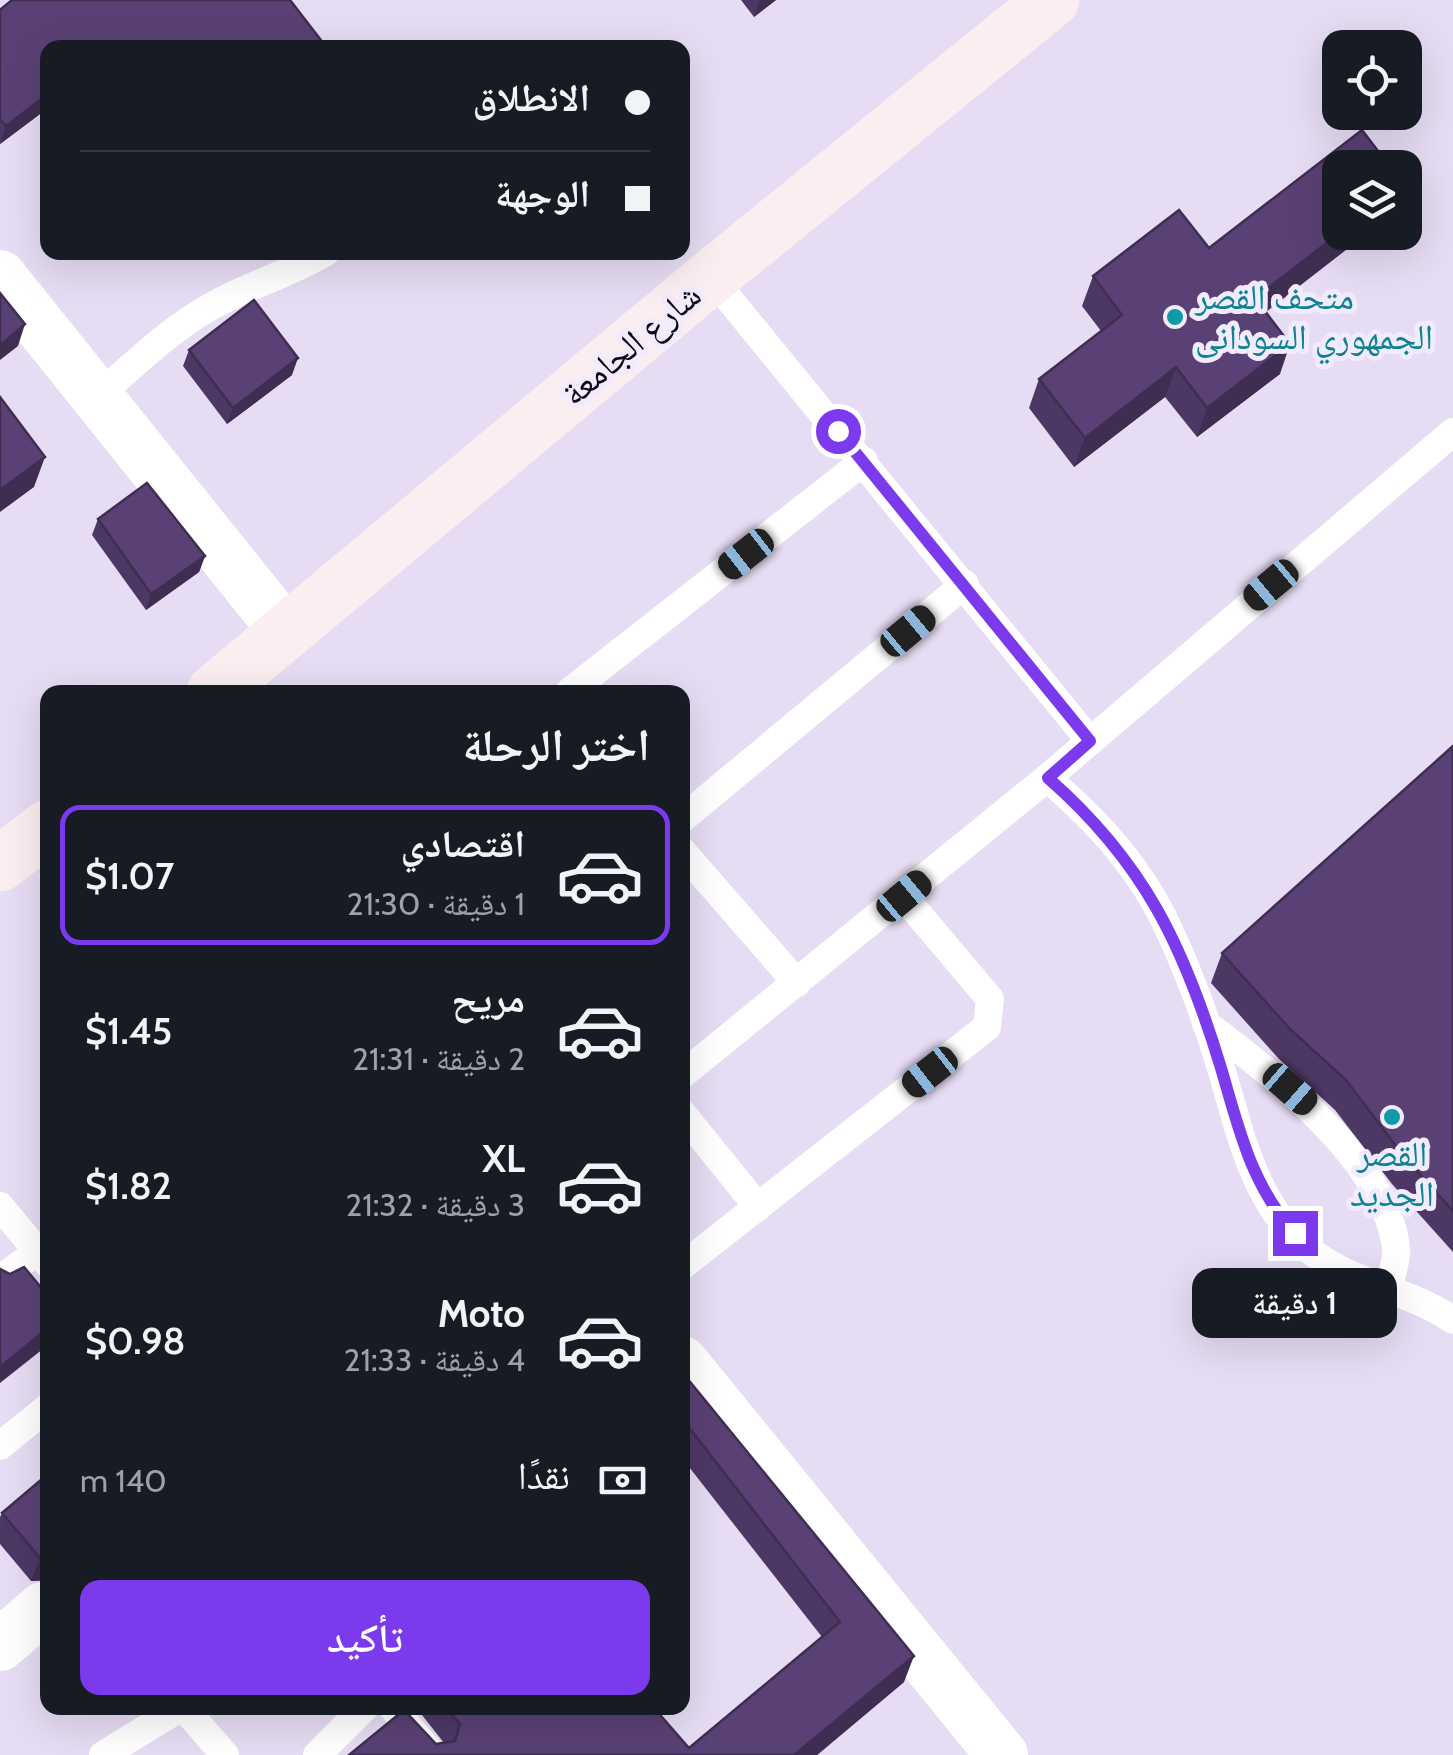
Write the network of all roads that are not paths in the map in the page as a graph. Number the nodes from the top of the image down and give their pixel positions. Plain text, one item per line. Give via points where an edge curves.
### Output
1 (1052, 0) edge
2 (312, 260) edge
3 (0, 276) edge
4 (711, 277) junction
5 (97, 397) junction
6 (1453, 432) edge
7 (864, 462) junction
8 (965, 584) junction
9 (285, 631) junction
10 (222, 685) edge
11 (578, 685) edge
12 (1090, 741) junction
13 (1048, 778) junction
14 (690, 812) edge
15 (40, 833) edge
16 (690, 861) edge
17 (0, 864) edge
18 (904, 896) junction
19 (798, 983) junction
20 (1206, 1024) junction
21 (690, 1069) edge
22 (690, 1123) edge
23 (0, 1206) edge
24 (758, 1207) junction
25 (40, 1255) edge
26 (40, 1258) edge
27 (690, 1260) edge
28 (0, 1280) edge
29 (1390, 1286) junction
30 (1453, 1320) edge
31 (690, 1372) edge
32 (40, 1414) edge
33 (0, 1446) edge
34 (40, 1611) edge
35 (0, 1645) edge
36 (170, 1715) edge
37 (188, 1715) edge
38 (357, 1715) edge
39 (399, 1715) edge
40 (103, 1755) edge
41 (225, 1755) edge
42 (318, 1755) edge
43 (433, 1755) edge
44 (1002, 1755) edge

1 - 4 main road, شارع الجامعة
2 - 5 lane via 226,298 169,333
3 - 5 street
4 - 7 lane
4 - 9 main road, شارع الجامعة
5 - 9 street
6 - 12 lane
7 - 8 lane
7 - 11 lane
8 - 12 lane
8 - 14 lane
9 - 10 main road, شارع الجامعة
12 - 13 lane
13 - 18 lane
13 - 20 lane via 1097,821 1148,890
15 - 17 main road
16 - 19 lane
18 - 19 lane
18 - 24 lane via 990,1000 986,1027
19 - 21 lane
20 - 29 lane via 1314,1109 1376,1193 1396,1251
20 - 29 lane via 1241,1148 1275,1211 1315,1254
22 - 24 lane
23 - 25 lane
24 - 27 lane
26 - 28 lane
29 - 30 lane
31 - 44 street
32 - 33 lane
34 - 35 street
36 - 40 lane
37 - 41 lane
38 - 42 lane
39 - 43 lane

